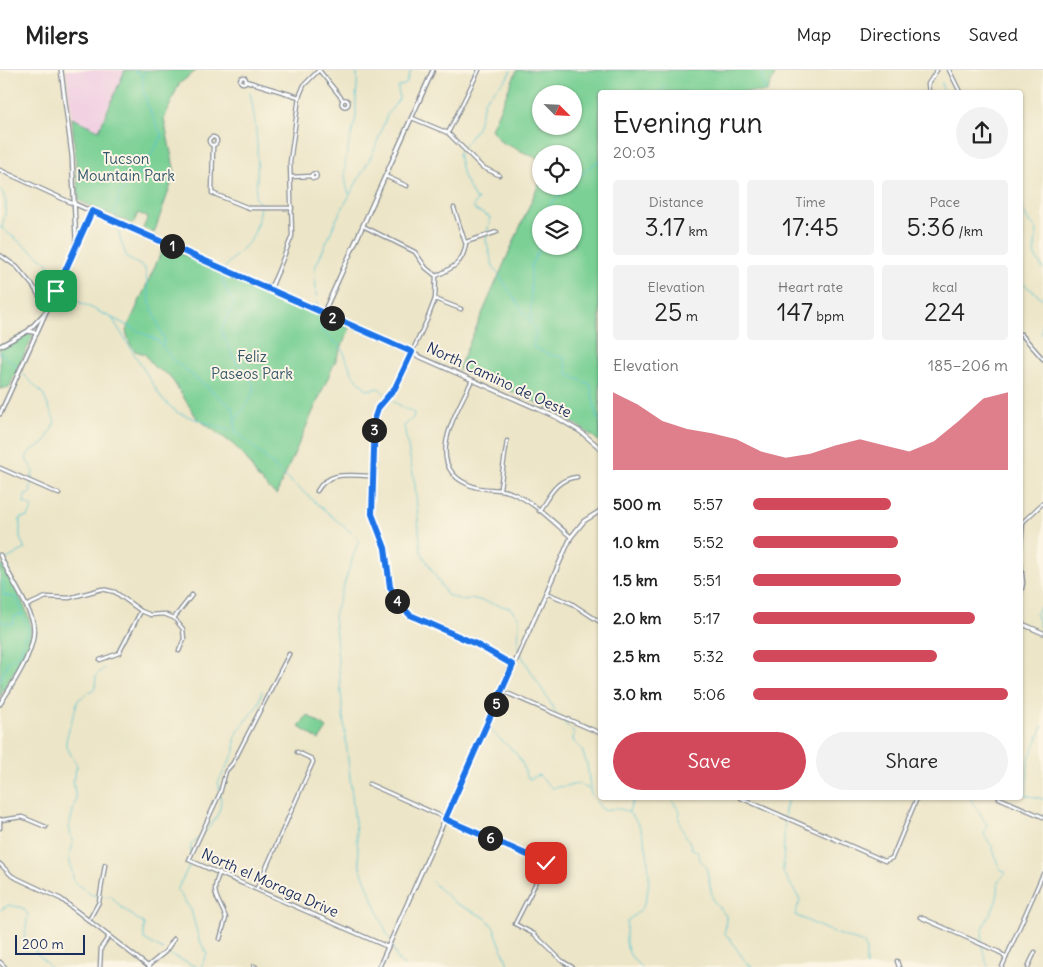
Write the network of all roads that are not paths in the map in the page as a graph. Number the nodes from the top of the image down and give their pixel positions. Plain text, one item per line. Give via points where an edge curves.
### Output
1 (61, 70) edge
2 (319, 70) edge
3 (433, 70) edge
4 (479, 70) edge
5 (937, 70) edge
6 (949, 70) edge
7 (246, 81) dead end
8 (929, 90) edge
9 (959, 90) edge
10 (299, 96) junction
11 (343, 100) dead end
12 (412, 118) junction
13 (448, 133) junction
14 (213, 145) dead end
15 (0, 170) edge
16 (499, 174) dead end
17 (312, 176) dead end
18 (385, 176) junction
19 (291, 177) junction
20 (407, 186) dead end
21 (75, 204) junction
22 (292, 208) junction
23 (454, 208) dead end
24 (92, 211) junction
25 (363, 226) junction
26 (497, 232) dead end
27 (466, 242) junction
28 (74, 249) junction
29 (0, 255) edge
30 (4, 257) junction
31 (0, 262) edge
32 (436, 276) junction
33 (270, 290) junction
34 (435, 300) junction
35 (51, 303) junction
36 (461, 309) dead end
37 (47, 310) junction
38 (323, 314) junction
39 (28, 331) junction
40 (37, 333) junction
41 (1023, 336) edge
42 (0, 346) edge
43 (412, 352) junction
44 (1043, 359) edge
45 (472, 380) junction
46 (0, 414) edge
47 (508, 441) dead end
48 (598, 446) edge
49 (0, 468) edge
50 (372, 476) junction
51 (576, 477) dead end
52 (500, 488) junction
53 (316, 491) dead end
54 (59, 494) dead end
55 (1043, 503) edge
56 (539, 511) junction
57 (598, 512) edge
58 (1023, 522) edge
59 (571, 536) junction
60 (0, 556) edge
61 (546, 593) junction
62 (192, 595) dead end
63 (25, 607) junction
64 (141, 610) junction
65 (174, 618) junction
66 (598, 621) edge
67 (1023, 624) edge
68 (1043, 633) edge
69 (179, 651) dead end
70 (289, 654) dead end
71 (100, 660) dead end
72 (513, 665) junction
73 (502, 691) junction
74 (0, 704) edge
75 (598, 732) edge
76 (297, 752) dead end
77 (369, 784) dead end
78 (746, 800) edge
79 (917, 800) edge
80 (1005, 800) edge
81 (1043, 817) edge
82 (445, 819) junction
83 (0, 820) edge
84 (46, 827) dead end
85 (0, 828) edge
86 (0, 864) edge
87 (105, 866) dead end
88 (220, 872) junction
89 (1043, 874) edge
90 (258, 888) junction
91 (920, 917) dead end
92 (89, 920) junction
93 (109, 936) junction
94 (174, 939) dead end
95 (220, 940) dead end
96 (388, 947) junction
97 (1035, 952) dead end
98 (1006, 958) junction
99 (897, 961) dead end
100 (0, 962) edge
101 (149, 966) edge
102 (5, 967) edge
103 (100, 967) edge
104 (379, 967) edge
105 (572, 967) edge
106 (899, 967) edge
107 (1002, 967) edge
108 (1028, 967) edge

1 - 21 street
2 - 10 street via 304,85
2 - 11 street
3 - 12 street
4 - 13 street
5 - 8 street via 928,84
6 - 9 street
7 - 10 street
10 - 19 street
12 - 13 street
12 - 18 street
13 - 16 street via 482,167
14 - 22 street via 210,193 249,208
15 - 21 street, North Camino de Oeste
17 - 19 street
18 - 20 street
18 - 25 street
19 - 22 street
21 - 24 street, North Camino de Oeste
21 - 28 street
22 - 33 street via 292,236
23 - 27 street
24 - 28 street
24 - 33 street, North Camino de Oeste
25 - 32 street via 415,252
25 - 38 street
26 - 27 street
27 - 32 street via 465,253 456,266
28 - 35 street
29 - 30 street
30 - 31 street
30 - 35 street via 32,284 40,298
32 - 34 street
33 - 38 street, North Camino de Oeste
34 - 36 street
34 - 43 street
35 - 37 street
37 - 39 street
37 - 40 street
38 - 43 street, North Camino de Oeste
39 - 40 street
39 - 42 street
40 - 46 street
41 - 44 street
43 - 45 street, North Camino de Oeste
43 - 50 street via 395,388 378,408 375,417
45 - 48 street, North Camino de Oeste via 567,423
45 - 52 street via 446,436 444,451 447,464 458,478 475,487
47 - 52 street
49 - 54 street
50 - 53 street via 334,476 322,482
50 - 72 street via 372,514 385,548 390,587 398,602 410,615 476,644
51 - 56 street via 558,483
52 - 56 street via 514,493
55 - 58 street
56 - 59 street
57 - 59 street via 584,521
59 - 61 street
60 - 63 street
61 - 66 street via 571,603
61 - 72 street
62 - 65 street
63 - 64 street via 46,597 69,598 102,589 115,592
63 - 74 street via 34,627 32,643
64 - 65 street via 151,615 164,614
64 - 71 street via 119,653
65 - 69 street via 184,639
67 - 68 street
70 - 88 street, North el Moraga Drive via 226,771 220,793 189,860
72 - 73 street
73 - 75 street
73 - 82 street
76 - 90 street via 313,762
77 - 82 street
78 - 79 street via 888,861
80 - 81 street
82 - 96 street
82 - 105 street via 546,863 515,924 534,934
83 - 84 street via 22,817
83 - 85 street
86 - 92 street via 12,876 61,899
87 - 92 street via 99,902
88 - 90 street, North el Moraga Drive
88 - 95 street via 214,892 226,918
89 - 98 street
90 - 96 street, North el Moraga Drive
91 - 98 street
92 - 93 street
93 - 101 street
93 - 103 street via 101,948
94 - 101 street
96 - 104 street
97 - 108 street
98 - 107 street
99 - 106 street
100 - 102 street

